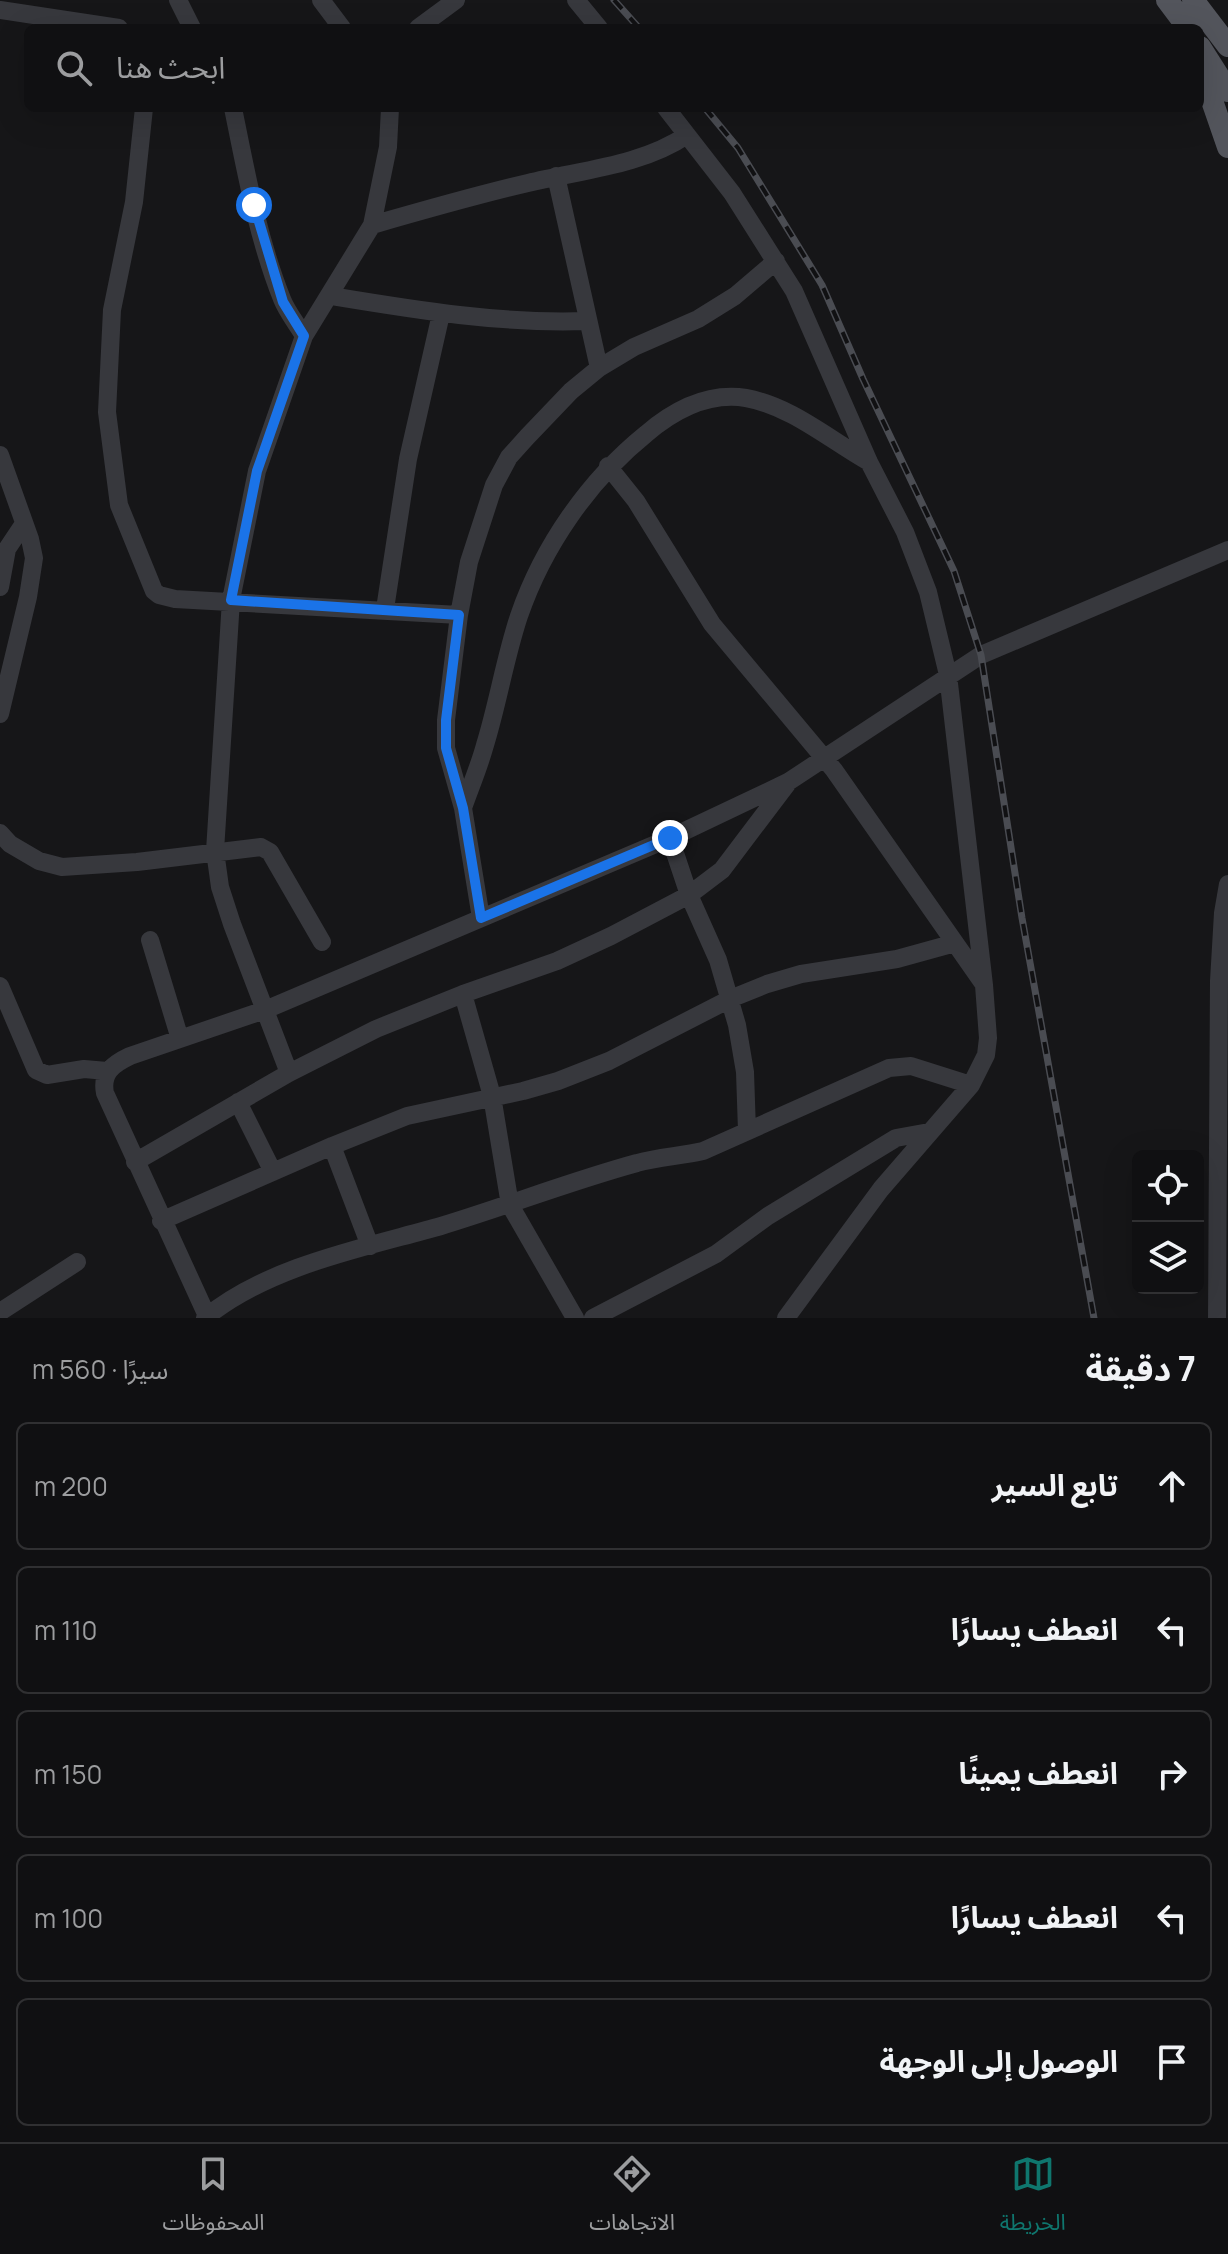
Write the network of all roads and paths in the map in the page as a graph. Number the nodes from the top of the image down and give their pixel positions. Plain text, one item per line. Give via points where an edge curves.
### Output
1 (178, 0) edge
2 (456, 0) edge
3 (576, 0) edge
4 (1167, 0) edge
5 (1193, 0) edge
6 (324, 1) edge
7 (0, 10) edge
8 (93, 24) edge
9 (190, 24) edge
10 (339, 24) edge
11 (423, 24) edge
12 (596, 24) edge
13 (1185, 24) edge
14 (1228, 46) edge
15 (1204, 53) edge
16 (1204, 78) edge
17 (1228, 91) edge
18 (144, 112) edge
19 (234, 112) edge
20 (390, 112) edge
21 (669, 112) edge
22 (687, 135) junction
23 (1228, 147) edge
24 (556, 176) junction
25 (372, 225) junction
26 (776, 261) junction
27 (331, 296) junction
28 (441, 314) junction
29 (586, 321) junction
30 (304, 336) junction
31 (599, 368) junction
32 (0, 455) edge
33 (869, 462) junction
34 (608, 466) junction
35 (23, 525) junction
36 (4, 548) edge
37 (1228, 550) edge
38 (0, 587) edge
39 (231, 600) junction
40 (385, 609) junction
41 (459, 615) junction
42 (948, 675) junction
43 (0, 714) edge
44 (823, 757) junction
45 (788, 782) junction
46 (463, 808) junction
47 (722, 813) junction
48 (670, 838) junction
49 (3, 842) edge
50 (745, 842) junction
51 (215, 851) junction
52 (1228, 884) edge
53 (689, 895) junction
54 (481, 918) junction
55 (150, 940) dead end
56 (322, 942) dead end
57 (955, 943) junction
58 (1224, 981) edge
59 (984, 985) junction
60 (0, 986) edge
61 (463, 994) junction
62 (730, 999) junction
63 (265, 1010) junction
64 (180, 1039) junction
65 (107, 1071) junction
66 (289, 1073) junction
67 (971, 1085) junction
68 (492, 1096) junction
69 (238, 1102) junction
70 (747, 1131) junction
71 (929, 1132) junction
72 (332, 1146) junction
73 (135, 1162) junction
74 (273, 1172) junction
75 (510, 1205) junction
76 (161, 1221) junction
77 (370, 1246) junction
78 (77, 1262) dead end
79 (2, 1306) edge
80 (207, 1317) edge
81 (575, 1318) edge
82 (593, 1318) edge
83 (786, 1318) edge
84 (1217, 1318) edge

1 - 9 street
2 - 11 street
3 - 12 street
4 - 13 main road
5 - 14 main road
6 - 10 street
7 - 8 street
15 - 17 main road
16 - 23 main road
18 - 39 street via 109,346 107,412 119,505 159,595
19 - 30 street via 274,276
20 - 25 street
21 - 22 street
22 - 24 street via 635,159
22 - 26 street
24 - 25 street
24 - 29 street
25 - 27 street
26 - 31 street via 708,313
26 - 33 street
27 - 28 street
27 - 30 street
28 - 29 street
28 - 40 street via 408,459
29 - 31 street
30 - 39 street via 257,471
31 - 41 street via 509,457 483,514
32 - 35 street
33 - 34 street via 783,412 737,397 700,401 678,411
33 - 42 street via 928,592
34 - 44 street via 636,501 712,624
34 - 46 street via 546,557 527,597
35 - 36 street
35 - 43 street via 34,558
36 - 38 street
37 - 42 street via 994,649
39 - 40 street
39 - 51 street
40 - 41 street
41 - 46 street via 446,748
42 - 44 street
42 - 59 street
44 - 45 street
44 - 57 street
45 - 47 street
45 - 50 street
46 - 54 street
47 - 48 street
47 - 50 street via 740,819
48 - 53 street
48 - 54 street
49 - 51 street via 62,867
50 - 53 street via 722,870
51 - 56 street via 257,846 270,852
51 - 63 street via 220,887
52 - 58 street
53 - 61 street via 557,961
53 - 62 street
54 - 63 street
55 - 64 street
57 - 59 street
57 - 62 street via 897,959 801,974
58 - 84 street
59 - 67 street via 986,1055
60 - 65 street via 36,1070 47,1075
61 - 66 street via 376,1029
61 - 68 street
62 - 68 street via 609,1061 558,1081
62 - 70 street via 745,1072
63 - 64 street
63 - 66 street
64 - 65 street via 130,1056
65 - 73 street via 105,1093
66 - 69 street
67 - 70 street via 911,1066 889,1068
67 - 71 street
68 - 72 street via 407,1116
68 - 75 street
69 - 73 street
69 - 74 street
70 - 75 street via 703,1151 641,1161
71 - 82 street via 896,1138 716,1254
71 - 83 street
72 - 74 street
72 - 77 street
73 - 76 street
74 - 76 street
75 - 77 street
75 - 81 street
76 - 80 street
77 - 80 street via 289,1271
78 - 79 street

